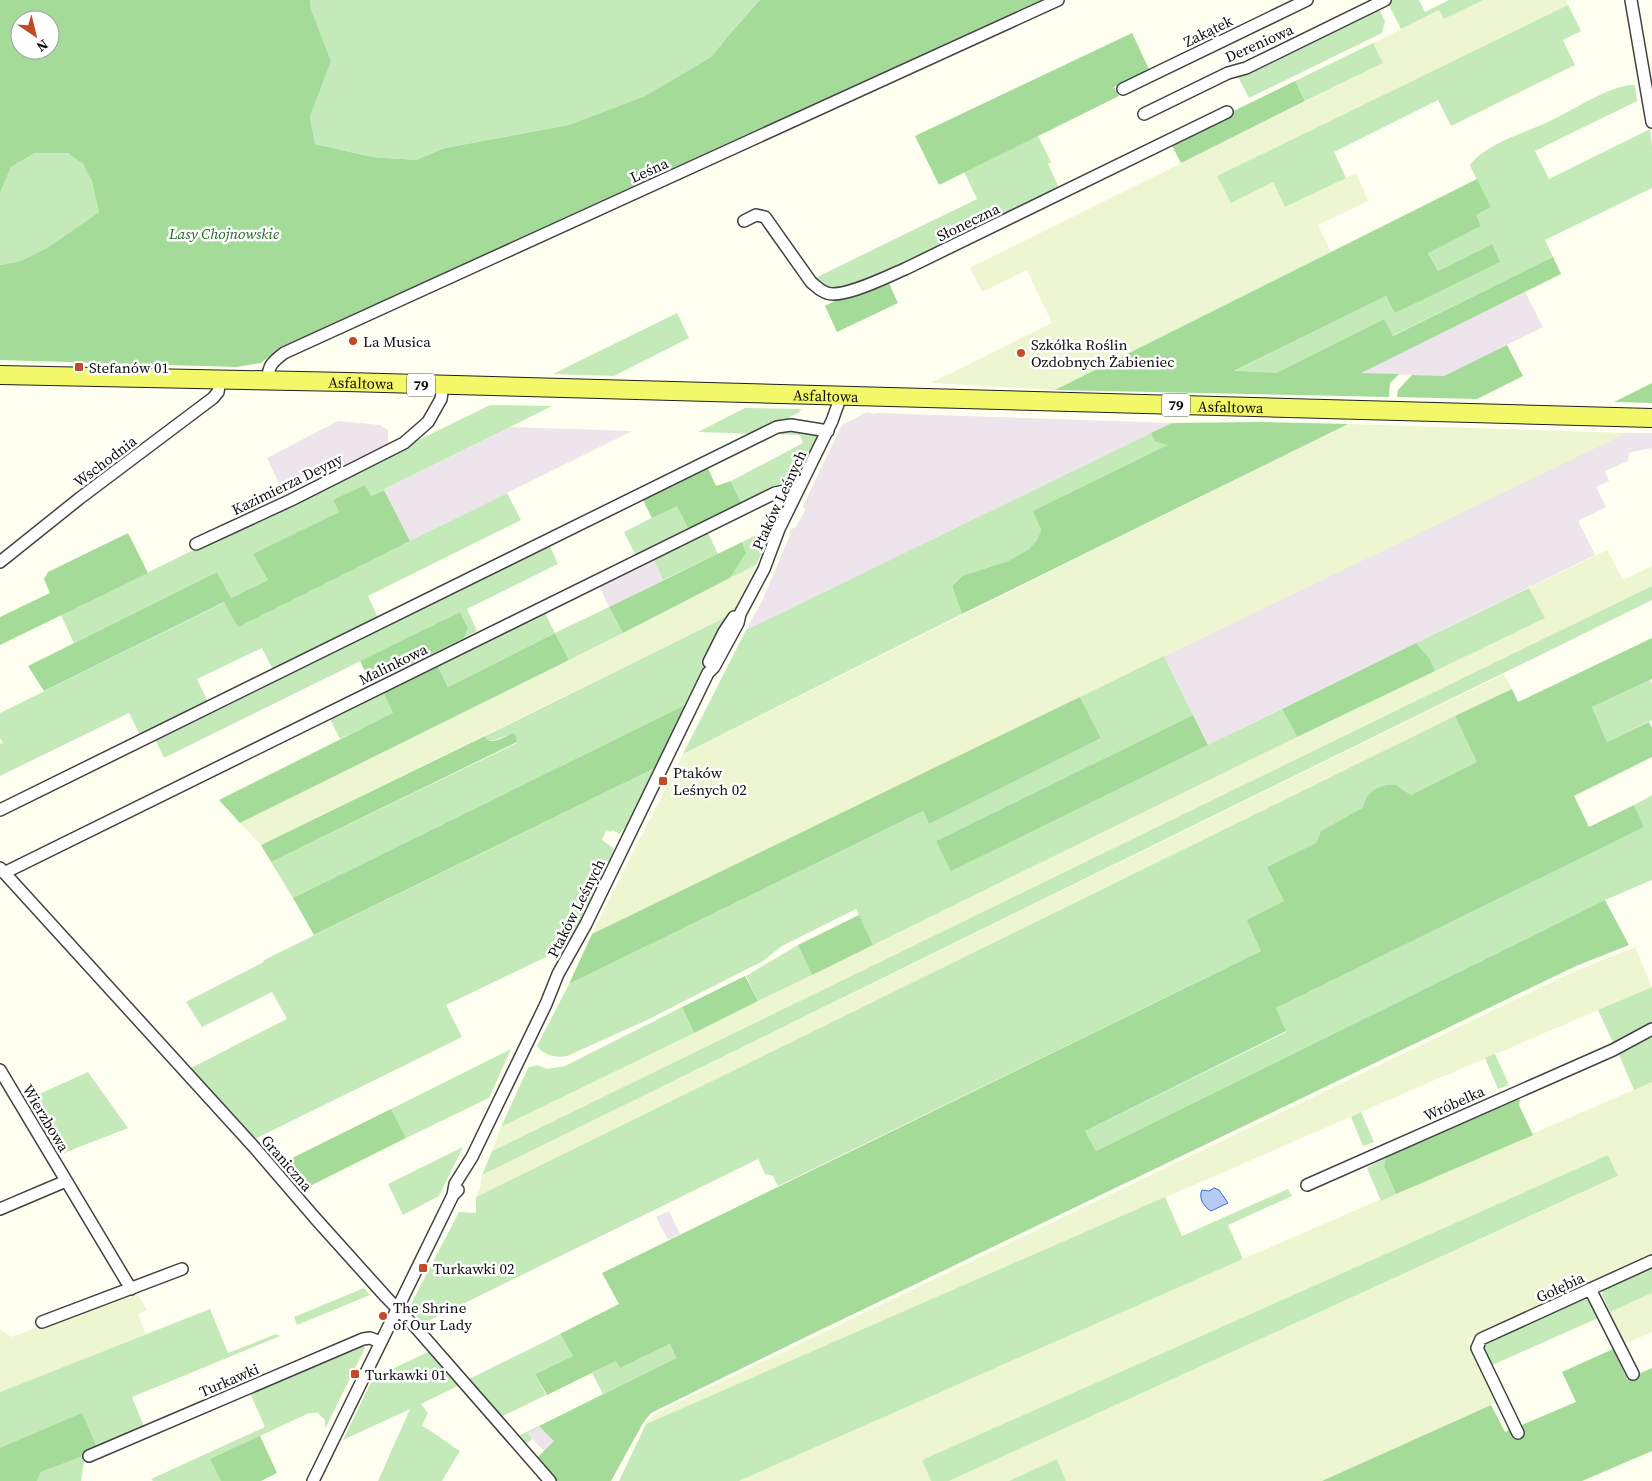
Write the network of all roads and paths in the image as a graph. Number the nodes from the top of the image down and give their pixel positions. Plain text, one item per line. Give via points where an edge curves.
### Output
1 (1058, 0) edge
2 (1307, 0) edge
3 (1631, 0) edge
4 (1382, 1) edge
5 (1123, 89) dead end
6 (1227, 112) dead end
7 (1144, 114) dead end
8 (1652, 122) edge
9 (744, 221) dead end
10 (0, 375) edge
11 (220, 380) junction
12 (267, 382) junction
13 (444, 385) junction
14 (841, 396) junction
15 (1652, 418) edge
16 (828, 431) junction
17 (798, 490) junction
18 (196, 544) dead end
19 (0, 562) edge
20 (0, 810) edge
21 (2, 871) edge
22 (1652, 1030) edge
23 (0, 1070) edge
24 (4, 1083) edge
25 (66, 1181) junction
26 (1307, 1185) dead end
27 (0, 1209) edge
28 (1652, 1261) edge
29 (182, 1269) dead end
30 (131, 1289) junction
31 (1590, 1289) junction
32 (397, 1309) junction
33 (42, 1322) dead end
34 (381, 1342) junction
35 (1633, 1374) dead end
36 (1518, 1433) dead end
37 (89, 1456) dead end
38 (549, 1480) edge
39 (313, 1481) edge

1 - 12 street, Leśna via 284,353 271,363
2 - 5 street, Zakątek
3 - 8 street
4 - 7 street, Dereniowa
6 - 9 street, Słoneczna via 905,269 836,295 811,282 765,217 756,215
10 - 11 main road, Asfaltowa / 79
11 - 12 main road, Asfaltowa / 79
11 - 19 street, Wschodnia via 213,398
12 - 13 main road, Asfaltowa / 79
13 - 14 main road, Asfaltowa / 79
13 - 18 street, Kazimierza Deyny via 441,399 428,422 404,443
14 - 15 main road, Asfaltowa / 79
14 - 16 street, Ptaków Leśnych
16 - 17 street, Ptaków Leśnych
16 - 20 street via 777,426
17 - 21 street, Malinkowa via 775,493
17 - 32 street, Ptaków Leśnych via 764,568 740,614 733,618 711,657 708,673 558,974 472,1157 455,1184 453,1195
21 - 32 street, Graniczna
22 - 26 street, Wróbelka
23 - 24 street, Wierzbowa
24 - 25 street, Wierzbowa
25 - 27 street
25 - 30 street, Wierzbowa
28 - 31 street, Gołębia
29 - 30 street
30 - 33 street
31 - 35 street
31 - 36 street, Gołębia via 1481,1339 1477,1348
32 - 34 street, Ptaków Leśnych
32 - 38 street, Graniczna
34 - 37 street, Turkawki via 373,1338 363,1339
34 - 39 street, Ptaków Leśnych

